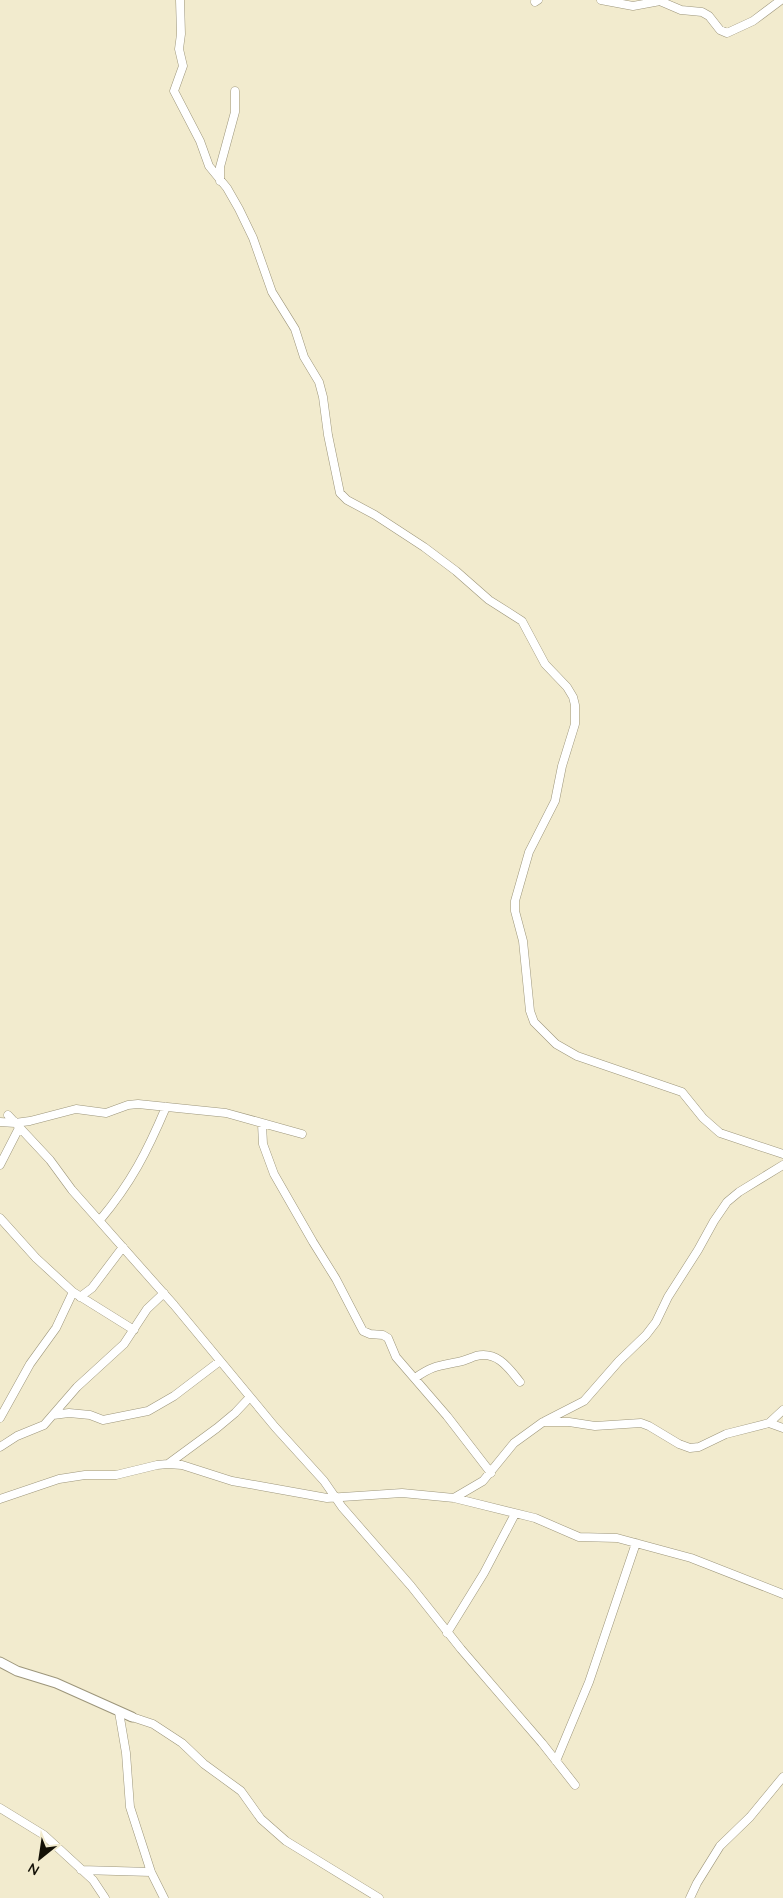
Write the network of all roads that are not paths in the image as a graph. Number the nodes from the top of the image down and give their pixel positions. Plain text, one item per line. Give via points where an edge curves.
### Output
1 (180, 0) edge
2 (601, 0) edge
3 (781, 0) edge
4 (235, 91) dead end
5 (220, 181) junction
6 (166, 1107) junction
7 (8, 1114) dead end
8 (0, 1122) edge
9 (262, 1124) junction
10 (17, 1126) junction
11 (302, 1134) dead end
12 (783, 1154) edge
13 (0, 1165) edge
14 (783, 1165) edge
15 (0, 1218) edge
16 (100, 1220) junction
17 (123, 1247) junction
18 (73, 1292) junction
19 (164, 1293) junction
20 (80, 1297) junction
21 (134, 1330) junction
22 (220, 1361) junction
23 (415, 1378) junction
24 (520, 1382) dead end
25 (250, 1397) junction
26 (783, 1410) edge
27 (53, 1414) junction
28 (0, 1418) edge
29 (543, 1422) junction
30 (769, 1423) junction
31 (783, 1428) edge
32 (0, 1447) edge
33 (168, 1464) junction
34 (491, 1473) junction
35 (337, 1498) junction
36 (454, 1498) junction
37 (0, 1499) edge
38 (515, 1514) junction
39 (636, 1543) junction
40 (783, 1594) edge
41 (447, 1633) junction
42 (0, 1662) edge
43 (118, 1712) junction
44 (132, 1717) joint
45 (556, 1761) junction
46 (783, 1777) edge
47 (574, 1785) dead end
48 (0, 1808) edge
49 (80, 1870) junction
50 (151, 1872) junction
51 (105, 1898) edge
52 (164, 1898) edge
53 (379, 1898) edge
54 (690, 1898) edge

1 - 5 street via 179,50 183,66 174,91 209,166
2 - 3 street via 634,6 660,1 681,10 702,12 727,33 762,16
4 - 5 street via 235,112 220,167
5 - 12 street via 239,209 272,292 296,329 304,357 320,385 340,493 424,547 489,600 522,621 546,664 573,697 575,724 555,801 529,852 515,901 524,941 530,1011 534,1022 556,1044 578,1056 682,1092 720,1133
6 - 9 street via 226,1113
6 - 10 street via 134,1104 106,1113 76,1109
6 - 16 street via 139,1166
7 - 10 street
8 - 10 street
9 - 11 street
9 - 23 street via 263,1144 274,1174 357,1321 366,1333 388,1338 396,1357
10 - 13 street
10 - 16 street
14 - 29 street via 739,1192 722,1208 646,1335 582,1402
15 - 18 street
16 - 17 street
17 - 19 street
17 - 20 street via 98,1282
18 - 20 street
18 - 28 street via 56,1328 30,1364
19 - 21 street via 146,1309
19 - 22 street
20 - 21 street
21 - 27 street via 124,1344
22 - 25 street
22 - 27 street via 174,1396 148,1411 103,1420 69,1413
23 - 24 street via 429,1368 488,1355 502,1361
23 - 34 street
25 - 33 street via 218,1428
25 - 35 street
26 - 30 street
27 - 32 street via 44,1425
29 - 30 street via 596,1426 640,1423 679,1444 694,1448 726,1434
29 - 34 street via 514,1443
30 - 31 street
33 - 35 street via 182,1465 232,1481 320,1498
33 - 37 street via 116,1475 59,1479
34 - 36 street
35 - 36 street via 402,1494
35 - 41 street
36 - 38 street
38 - 39 street via 535,1518 579,1537 617,1538
38 - 41 street
39 - 40 street via 707,1562
39 - 45 street via 589,1682
41 - 45 street
42 - 43 street via 75,1691
43 - 44 street
43 - 50 street via 126,1754 128,1801
44 - 53 street via 154,1724 182,1743 241,1791 261,1819 286,1842
45 - 47 street
46 - 54 street via 720,1846
48 - 49 street via 36,1830
49 - 50 street
49 - 51 street via 100,1887
50 - 52 street

